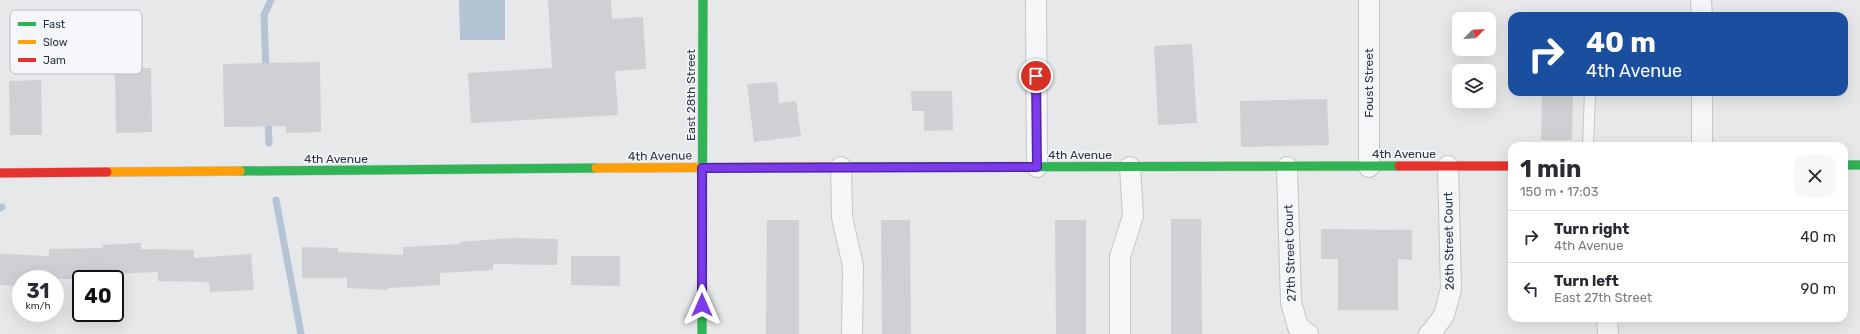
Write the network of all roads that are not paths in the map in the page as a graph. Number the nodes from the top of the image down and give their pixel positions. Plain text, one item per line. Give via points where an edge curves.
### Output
1 (703, 0) edge
2 (1036, 0) edge
3 (1369, 0) edge
4 (1702, 0) edge
5 (1702, 12) edge
6 (1590, 96) edge
7 (1702, 96) edge
8 (1588, 142) edge
9 (1702, 142) edge
10 (1448, 166) junction
11 (1508, 166) edge
12 (1848, 166) edge
13 (1860, 166) edge
14 (841, 167) junction
15 (1037, 167) junction
16 (1130, 167) junction
17 (1287, 167) junction
18 (1369, 167) junction
19 (702, 168) junction
20 (0, 173) edge
21 (1607, 322) edge
22 (1298, 332) edge
23 (702, 334) edge
24 (852, 334) edge
25 (1120, 334) edge
26 (1431, 334) edge
27 (1608, 334) edge

1 - 19 main road, East 28th Street
2 - 15 street
3 - 18 street, Foust Street
4 - 5 street
6 - 8 lane
7 - 9 street
10 - 11 main road, 4th Avenue
10 - 18 main road, 4th Avenue
10 - 26 street, 26th Street Court via 1451,289 1444,315
12 - 13 main road
14 - 15 main road, 4th Avenue
14 - 19 main road, 4th Avenue
14 - 24 street via 842,217 853,266
15 - 16 main road, 4th Avenue
16 - 17 main road, 4th Avenue
16 - 25 street via 1133,216 1120,257
17 - 18 main road, 4th Avenue
17 - 22 street, 27th Street Court via 1291,302
19 - 20 main road, 4th Avenue
19 - 23 main road, East 28th Street
21 - 27 street

